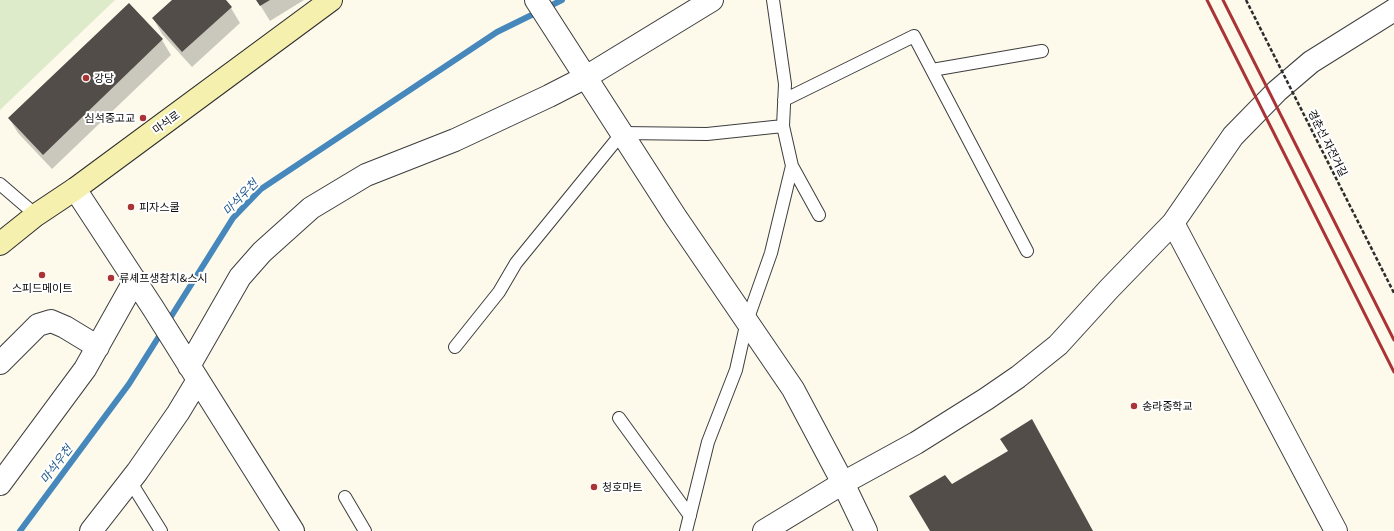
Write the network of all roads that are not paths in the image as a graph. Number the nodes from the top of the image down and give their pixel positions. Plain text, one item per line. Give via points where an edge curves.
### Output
1 (331, 0) edge
2 (536, 0) edge
3 (712, 0) edge
4 (773, 0) edge
5 (1394, 10) edge
6 (1042, 50) dead end
7 (932, 70) junction
8 (586, 77) junction
9 (784, 100) junction
10 (783, 126) junction
11 (622, 133) junction
12 (792, 166) junction
13 (0, 184) edge
14 (75, 189) junction
15 (36, 215) junction
16 (819, 215) dead end
17 (1173, 223) junction
18 (0, 244) edge
19 (1027, 251) dead end
20 (135, 280) junction
21 (747, 321) junction
22 (98, 347) junction
23 (455, 347) dead end
24 (0, 363) edge
25 (189, 366) junction
26 (619, 418) dead end
27 (130, 481) junction
28 (843, 483) junction
29 (0, 484) edge
30 (345, 497) dead end
31 (690, 516) junction
32 (91, 531) edge
33 (162, 531) edge
34 (293, 531) edge
35 (365, 531) edge
36 (686, 531) edge
37 (764, 531) edge
38 (866, 531) edge
39 (1336, 531) edge

1 - 14 main road, 마석로
2 - 8 street
3 - 8 street
4 - 9 lane via 785,84
5 - 17 street via 1311,62 1277,91 1233,136
6 - 7 lane
7 - 9 lane via 914,36
7 - 19 lane
8 - 11 street
8 - 25 street via 455,140 366,175 311,208 262,252 240,278
9 - 10 lane
10 - 11 lane via 707,134
10 - 12 lane
11 - 21 street
11 - 23 lane via 516,263 499,292
12 - 16 lane
12 - 21 lane via 771,253
13 - 15 lane
14 - 15 main road, 마석로
14 - 20 street
15 - 18 main road, 마석로
17 - 28 street via 1058,345 1018,377 916,443
17 - 39 street
20 - 22 street
20 - 25 street
21 - 28 street via 793,389
21 - 31 lane via 736,370 708,442
22 - 24 street via 51,321 38,325
22 - 29 street via 85,369
25 - 27 street via 178,413
25 - 34 street
26 - 31 lane
27 - 32 street
27 - 33 lane
28 - 37 street
28 - 38 street
30 - 35 lane
31 - 36 lane

